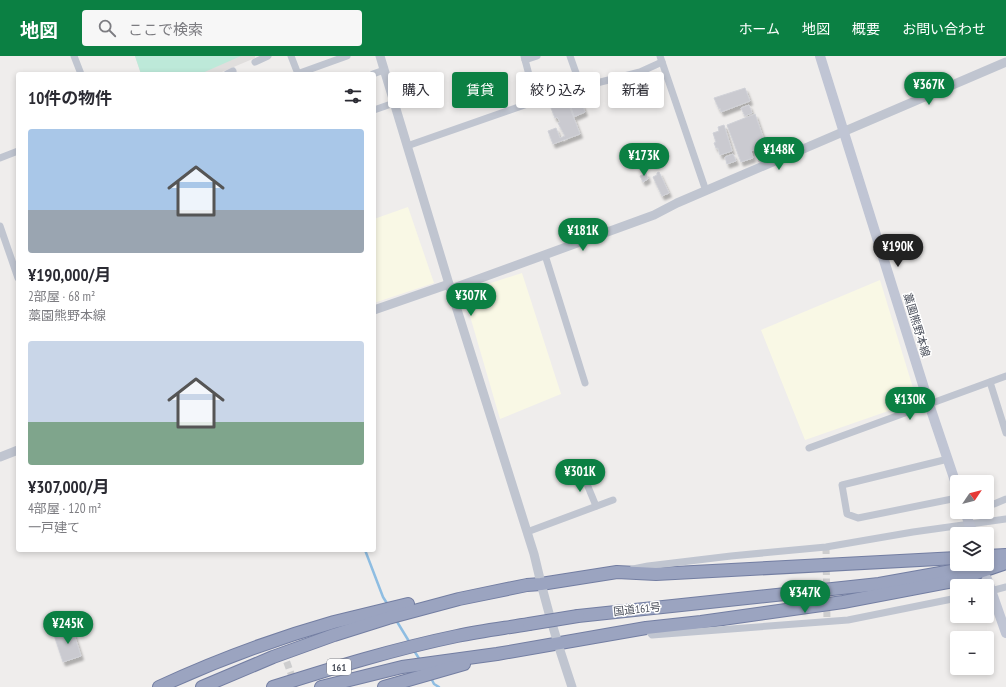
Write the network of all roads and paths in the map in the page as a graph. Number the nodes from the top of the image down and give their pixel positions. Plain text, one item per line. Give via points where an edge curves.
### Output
1 (74, 56) edge
2 (268, 56) edge
3 (292, 56) edge
4 (346, 56) edge
5 (380, 56) edge
6 (537, 56) edge
7 (570, 56) edge
8 (820, 56) edge
9 (525, 58) edge
10 (661, 59) edge
11 (255, 62) dead end
12 (1006, 62) edge
13 (384, 70) junction
14 (80, 72) edge
15 (300, 72) edge
16 (303, 72) edge
17 (529, 72) edge
18 (575, 72) edge
19 (376, 73) edge
20 (600, 82) edge
21 (388, 83) edge
22 (388, 105) edge
23 (396, 108) edge
24 (516, 108) edge
25 (376, 109) edge
26 (844, 131) junction
27 (407, 146) junction
28 (16, 151) edge
29 (0, 158) edge
30 (706, 190) junction
31 (0, 226) edge
32 (545, 255) junction
33 (16, 272) edge
34 (450, 287) junction
35 (376, 309) edge
36 (1006, 376) edge
37 (990, 382) junction
38 (585, 383) dead end
39 (929, 404) junction
40 (1006, 433) edge
41 (808, 448) dead end
42 (16, 451) edge
43 (0, 456) edge
44 (948, 459) junction
45 (582, 472) dead end
46 (953, 475) edge
47 (950, 499) edge
48 (1006, 499) edge
49 (613, 500) dead end
50 (994, 504) dead end
51 (596, 506) junction
52 (1006, 519) edge
53 (978, 527) edge
54 (950, 530) edge
55 (527, 532) junction
56 (1006, 555) edge
57 (994, 556) edge
58 (950, 558) edge
59 (1006, 560) edge
60 (1006, 564) edge
61 (617, 572) junction
62 (540, 584) junction
63 (1006, 587) edge
64 (994, 590) edge
65 (950, 599) edge
66 (994, 603) edge
67 (391, 612) junction
68 (646, 628) junction
69 (1006, 633) edge
70 (279, 639) junction
71 (557, 644) junction
72 (284, 652) tunnel mouth
73 (426, 670) junction
74 (159, 687) edge
75 (202, 687) edge
76 (273, 687) edge
77 (321, 687) edge
78 (384, 687) edge
79 (572, 687) edge

1 - 14 street
2 - 11 street
3 - 15 street
4 - 16 street
5 - 13 street
6 - 9 street
7 - 18 street
8 - 26 main road, 藁園熊野本線
9 - 17 street
10 - 20 street via 640,72
10 - 30 street
12 - 26 street
13 - 19 street
13 - 21 street
22 - 25 street
23 - 27 street
24 - 27 street
26 - 30 street
26 - 39 main road, 藁園熊野本線
27 - 34 street
28 - 29 street
30 - 32 street via 654,215
31 - 33 street
32 - 34 street
32 - 38 street
34 - 35 street
34 - 55 street
36 - 37 street
37 - 39 street
37 - 40 street
39 - 41 street
39 - 44 main road, 藁園熊野本線
42 - 43 street
44 - 46 main road, 藁園熊野本線
44 - 47 street via 842,485 847,514 858,518
45 - 51 street
48 - 50 street
49 - 51 street
51 - 55 street
52 - 53 street
54 - 61 street via 913,532 826,547 648,566
55 - 62 street
56 - 57 highway
58 - 61 highway via 656,574
59 - 76 highway, 国道161号 / 161, bridge via 879,584 578,616 457,636 329,669
60 - 68 highway via 953,581 851,600
61 - 62 highway
62 - 67 highway via 528,584 459,599 450,593
62 - 71 street
63 - 64 street
65 - 68 street via 848,620 652,635
66 - 69 main road
67 - 70 highway via 332,623
67 - 75 highway
68 - 71 highway
70 - 72 street
70 - 74 highway via 198,669
71 - 73 highway
71 - 79 street
73 - 77 highway via 402,667
73 - 78 highway

